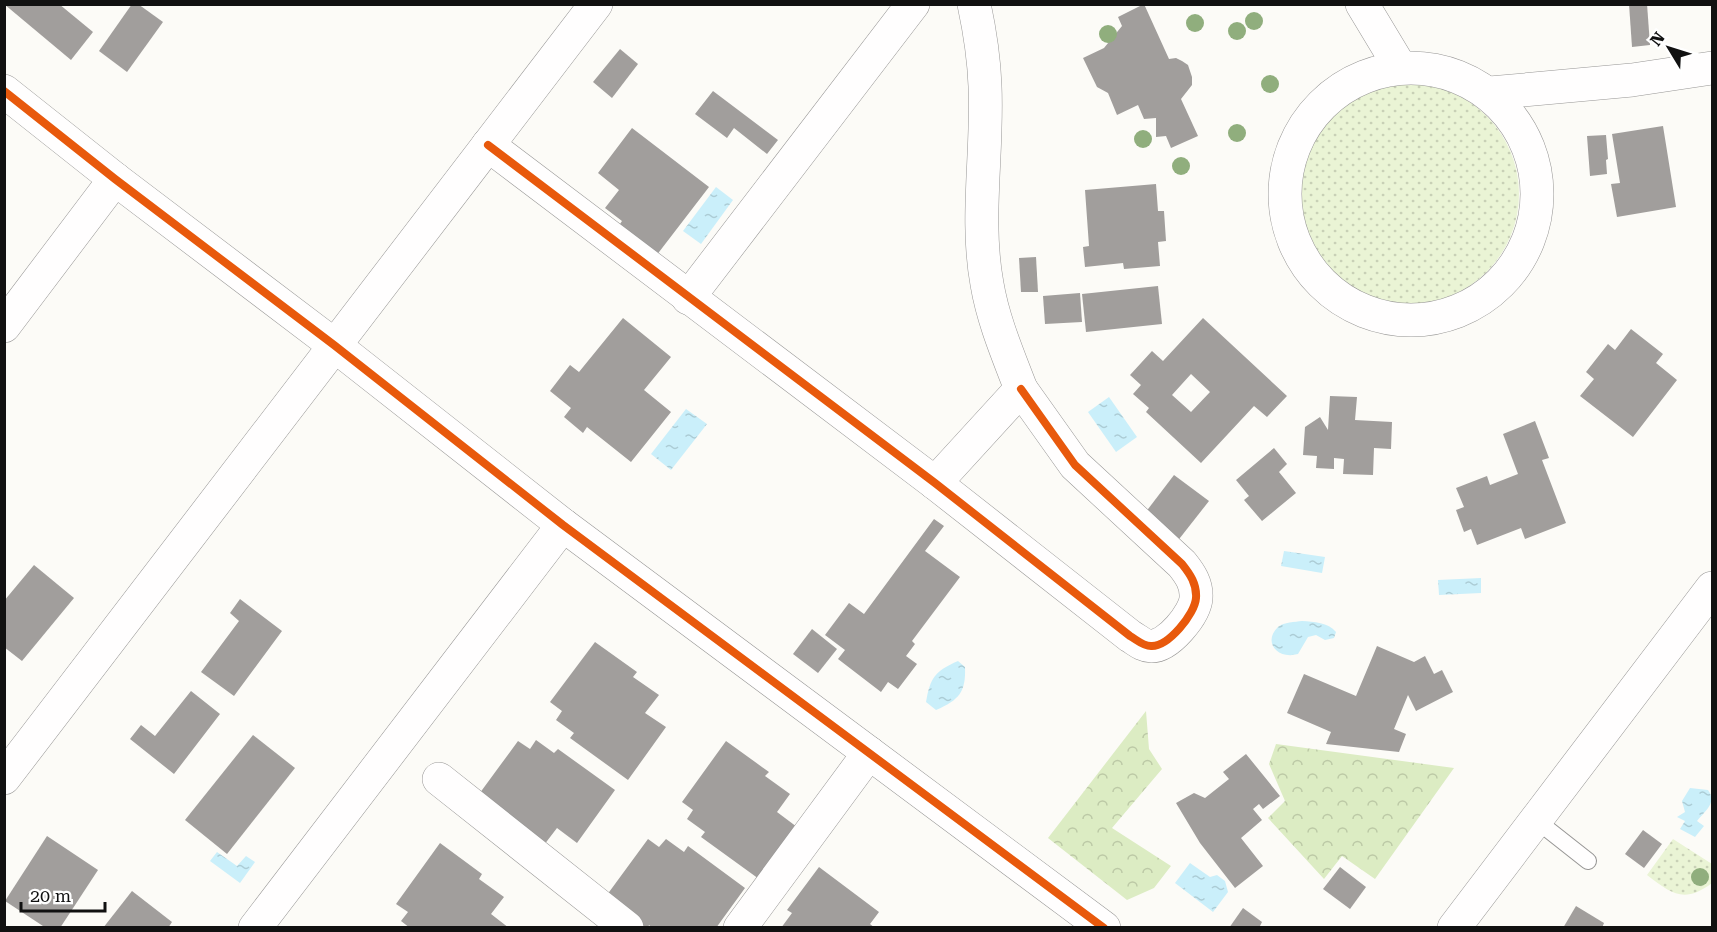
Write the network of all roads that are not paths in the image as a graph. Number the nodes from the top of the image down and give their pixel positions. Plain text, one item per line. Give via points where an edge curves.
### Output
1 (596, 4) edge
2 (913, 4) edge
3 (974, 4) edge
4 (1362, 4) edge
5 (1400, 67) junction
6 (1713, 68) edge
7 (4, 91) edge
8 (1490, 93) junction
9 (488, 145) junction
10 (115, 179) junction
11 (688, 298) junction
12 (4, 326) edge
13 (334, 345) junction
14 (1021, 389) junction
15 (935, 483) junction
16 (563, 525) junction
17 (1713, 588) edge
18 (869, 753) junction
19 (4, 778) edge
20 (439, 779) dead end
21 (1536, 820) junction
22 (1588, 861) dead end
23 (255, 927) edge
24 (627, 927) edge
25 (740, 927) edge
26 (1104, 927) edge
27 (1454, 927) edge

1 - 9 street
2 - 11 street
3 - 14 street via 986,88 982,227 987,284
4 - 5 street
5 - 8 street via 1447,71
5 - 8 street via 1355,80 1317,108 1292,148 1283,194 1292,240 1316,280 1353,308 1399,322 1445,317 1487,297 1519,262 1537,218 1537,172 1521,128
6 - 8 street
7 - 10 street
9 - 11 street
9 - 13 street
10 - 12 street
10 - 13 street
11 - 15 street
13 - 16 street
13 - 19 street
14 - 15 street
14 - 15 street via 1075,465 1190,574 1196,597 1194,606 1173,636 1152,646 1130,636
16 - 18 street
16 - 23 street
17 - 21 street
18 - 25 street
18 - 26 street
20 - 24 street
21 - 22 lane
21 - 27 street

